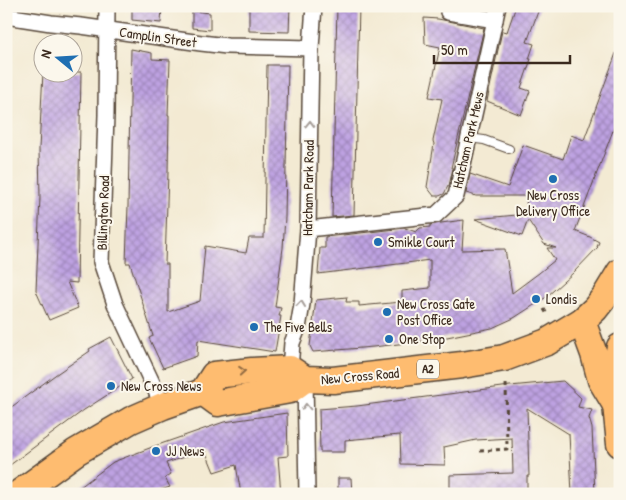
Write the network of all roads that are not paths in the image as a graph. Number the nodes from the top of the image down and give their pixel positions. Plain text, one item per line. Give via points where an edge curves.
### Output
1 (107, 6) edge
2 (314, 6) edge
3 (449, 6) edge
4 (496, 13) edge
5 (6, 16) edge
6 (106, 30) junction
7 (311, 48) junction
8 (469, 138) junction
9 (509, 149) dead end
10 (308, 229) junction
11 (620, 272) edge
12 (582, 321) junction
13 (620, 347) edge
14 (297, 374) junction
15 (163, 406) junction
16 (616, 406) junction
17 (620, 444) edge
18 (18, 494) edge
19 (307, 494) edge

1 - 6 street, Billington Road
2 - 7 street, Hatcham Park Road
3 - 4 street, Hatcham Park Mews via 448,12
4 - 8 street, Hatcham Park Mews
5 - 6 street, Camplin Street
6 - 7 street, Camplin Street via 218,45
6 - 15 street, Billington Road via 101,262 115,304
10 -> 7 street, Hatcham Park Road
8 - 9 lane
8 - 10 street, Hatcham Park Mews via 456,196 436,215
14 -> 10 street, Hatcham Park Road via 292,343 298,328
11 - 12 highway, New Cross Road / A2 via 595,309
12 - 14 highway, New Cross Road / A2 via 548,342 504,358 332,380
12 - 16 highway via 601,380
13 - 16 highway
14 - 15 highway, New Cross Road / A2 via 252,370 214,375 203,392
19 -> 14 street, Hatcham Park Road via 307,435
15 - 18 highway, New Cross Road / A2 via 131,420 76,452
16 - 17 highway

